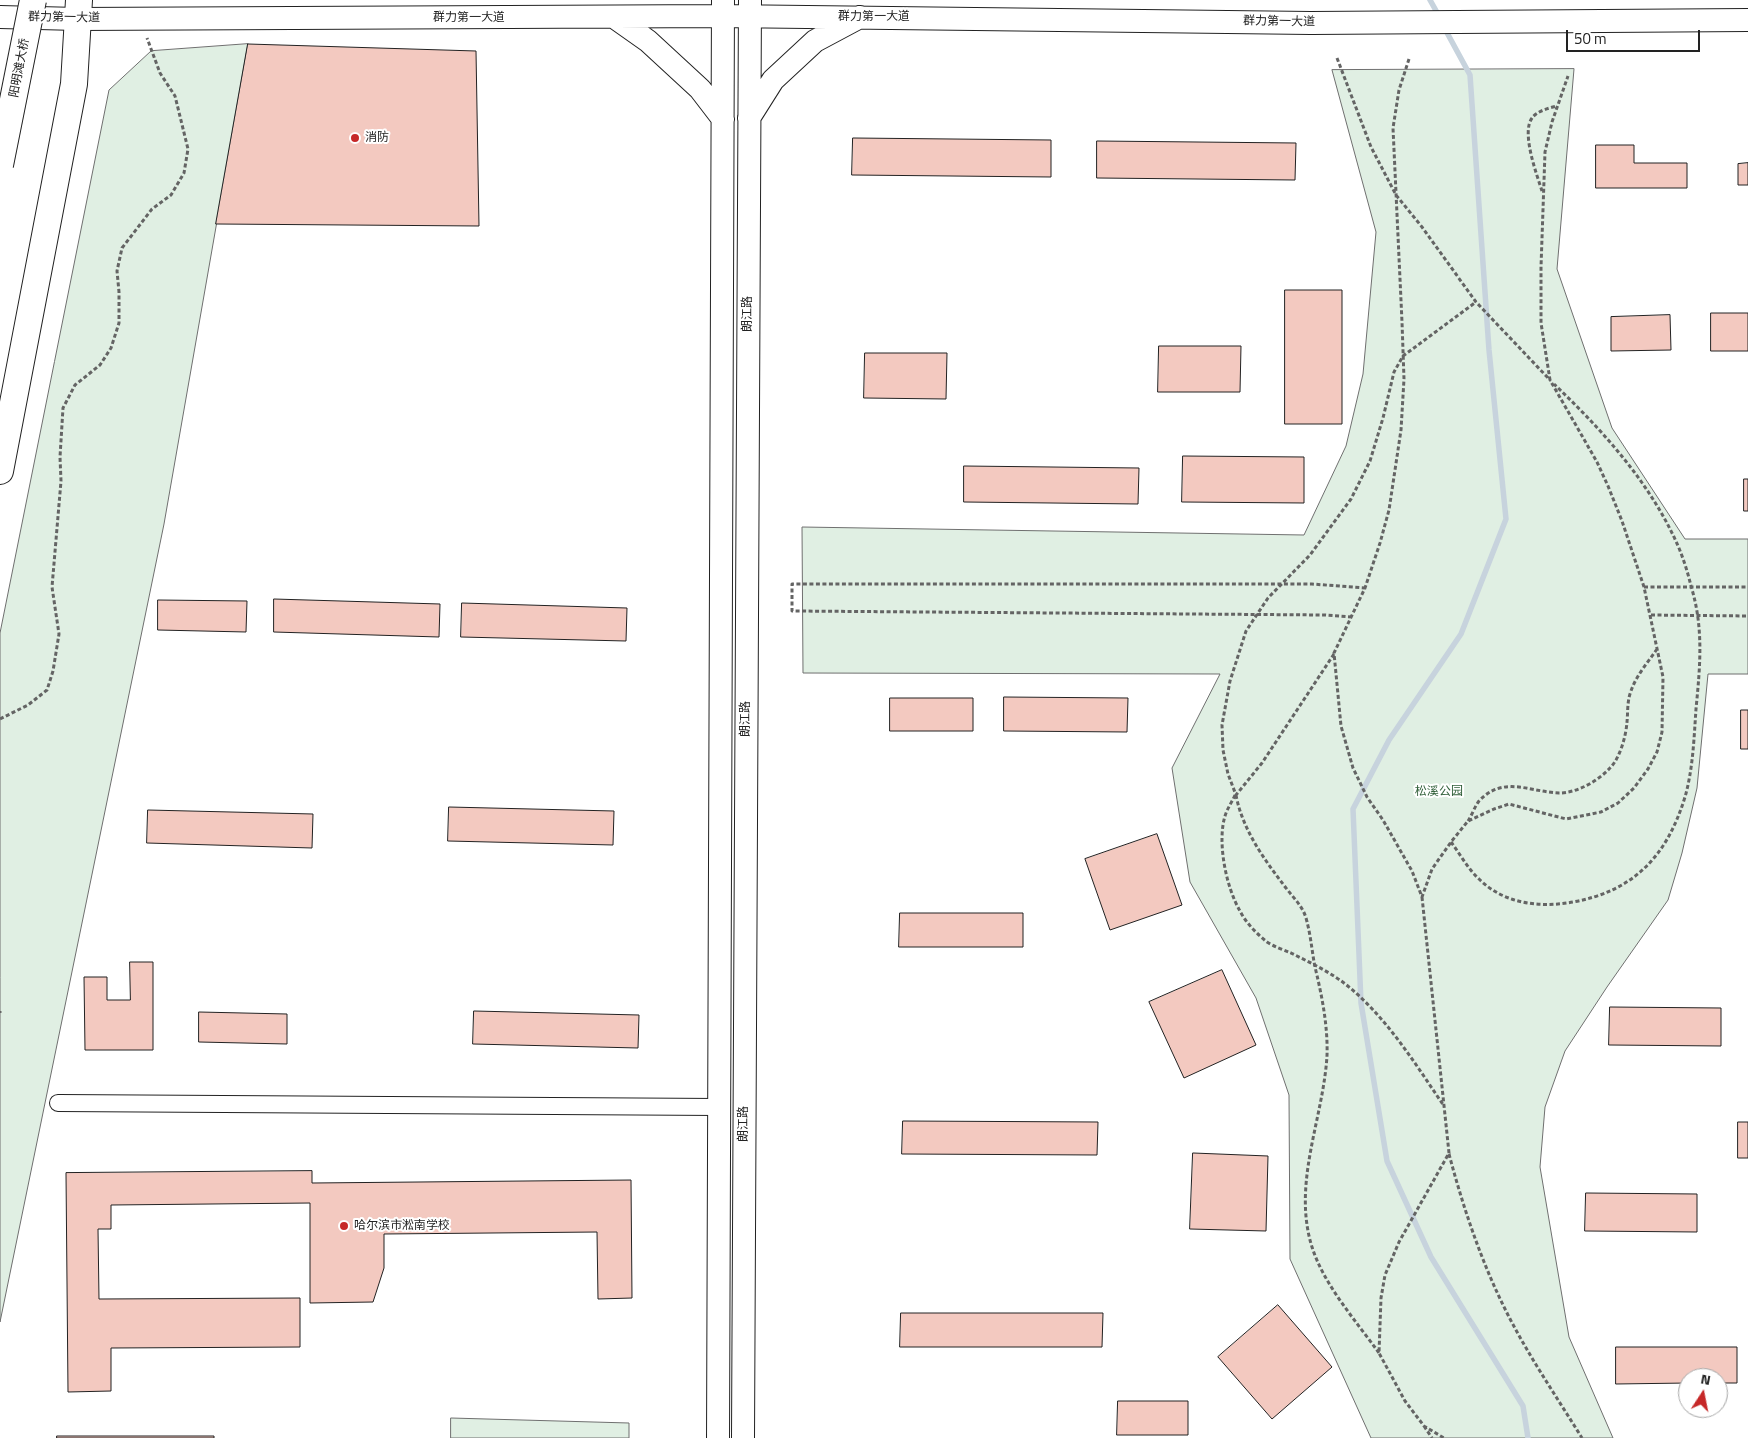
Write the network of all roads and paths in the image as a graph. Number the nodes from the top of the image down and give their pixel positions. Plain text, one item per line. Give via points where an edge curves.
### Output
1 (33, 0) edge
2 (723, 8) edge
3 (750, 8) edge
4 (78, 10) edge
5 (862, 16) junction
6 (0, 17) edge
7 (614, 17) junction
8 (140, 19) junction
9 (1748, 20) edge
10 (1337, 58) dead end
11 (1409, 59) dead end
12 (1568, 76) dead end
13 (1558, 106) junction
14 (722, 119) junction
15 (749, 119) junction
16 (0, 165) edge
17 (1396, 195) junction
18 (1543, 196) junction
19 (1476, 302) junction
20 (1403, 356) junction
21 (1550, 380) junction
22 (0, 471) edge
23 (1281, 585) junction
24 (1644, 587) junction
25 (1692, 587) junction
26 (1748, 587) edge
27 (1365, 588) junction
28 (1256, 614) junction
29 (1651, 616) junction
30 (1698, 616) junction
31 (1748, 616) edge
32 (1352, 617) junction
33 (1657, 648) junction
34 (1334, 653) junction
35 (0, 718) edge
36 (1236, 795) junction
37 (1468, 821) junction
38 (1450, 842) junction
39 (1422, 897) junction
40 (1315, 966) junction
41 (58, 1103) dead end
42 (719, 1107) junction
43 (1444, 1107) junction
44 (1449, 1153) junction
45 (1379, 1353) junction
46 (1424, 1426) junction
47 (718, 1438) edge
48 (743, 1438) edge
49 (1432, 1438) edge
50 (1444, 1438) edge
51 (1582, 1438) edge

1 - 16 highway, 阳明滩大桥, bridge
2 - 3 main road, 群力第一大道
2 - 7 main road, 群力第一大道
2 - 14 main road, 朗江路
3 - 5 main road, 群力第一大道
3 - 15 main road, 朗江路
4 - 6 main road, 群力第一大道
4 - 8 main road, 群力第一大道
4 - 22 highway via 74,84
5 - 9 main road, 群力第一大道 via 1311,23
5 - 15 main road via 815,41 772,80
7 - 8 main road, 群力第一大道
7 - 14 main road via 648,41 700,88
8 - 35 path via 160,73 175,96 188,149 184,173 172,195 152,209 122,248 117,271 119,323 111,348 100,365 75,385 63,408 52,588 59,634 53,670 47,690 28,705
10 - 17 path via 1371,147
11 - 17 path via 1399,90 1393,128
12 - 13 path
13 - 18 path via 1546,145
13 - 18 path via 1532,118 1529,127 1532,157
14 - 42 main road, 朗江路
15 - 48 main road, 朗江路
17 - 19 path
17 - 20 path
18 - 21 path via 1541,323
19 - 20 path
19 - 21 path
20 - 23 path via 1394,372 1370,461 1351,499 1310,555
20 - 27 path via 1401,430 1389,510
21 - 24 path via 1608,486
21 - 25 path via 1591,420 1634,472 1673,535
23 - 27 path via 1328,584
23 - 28 path
23 - 28 path via 792,584 792,611
24 - 25 path
24 - 29 path
25 - 26 path
25 - 30 path
27 - 32 path
28 - 32 path
28 - 36 path via 1239,650 1222,725 1223,750
29 - 30 path
29 - 33 path
30 - 31 path
30 - 38 path via 1701,655 1685,796 1666,840 1634,878 1616,890 1590,899 1542,905 1517,902 1479,879
32 - 34 path
33 - 37 path via 1631,691 1623,741 1611,767 1576,790 1560,793 1503,787 1479,801
33 - 37 path via 1664,699 1658,752 1634,788 1618,803 1601,812 1566,819 1508,804
34 - 36 path via 1262,763
34 - 39 path via 1341,726 1352,768 1412,871
36 - 40 path via 1247,829 1263,858 1300,903
36 - 40 path via 1225,815 1222,849 1230,887 1240,911 1268,942
37 - 38 path
38 - 39 path via 1432,868
39 - 43 path
40 - 43 path via 1344,983 1386,1024
40 - 45 path via 1325,1007 1327,1055 1307,1167 1308,1228 1313,1248 1332,1287
41 - 42 street
42 - 47 main road, 朗江路
43 - 44 path
44 - 45 path via 1385,1275
44 - 51 path via 1460,1195 1506,1312
45 - 46 path via 1405,1401
46 - 49 path
46 - 50 path

